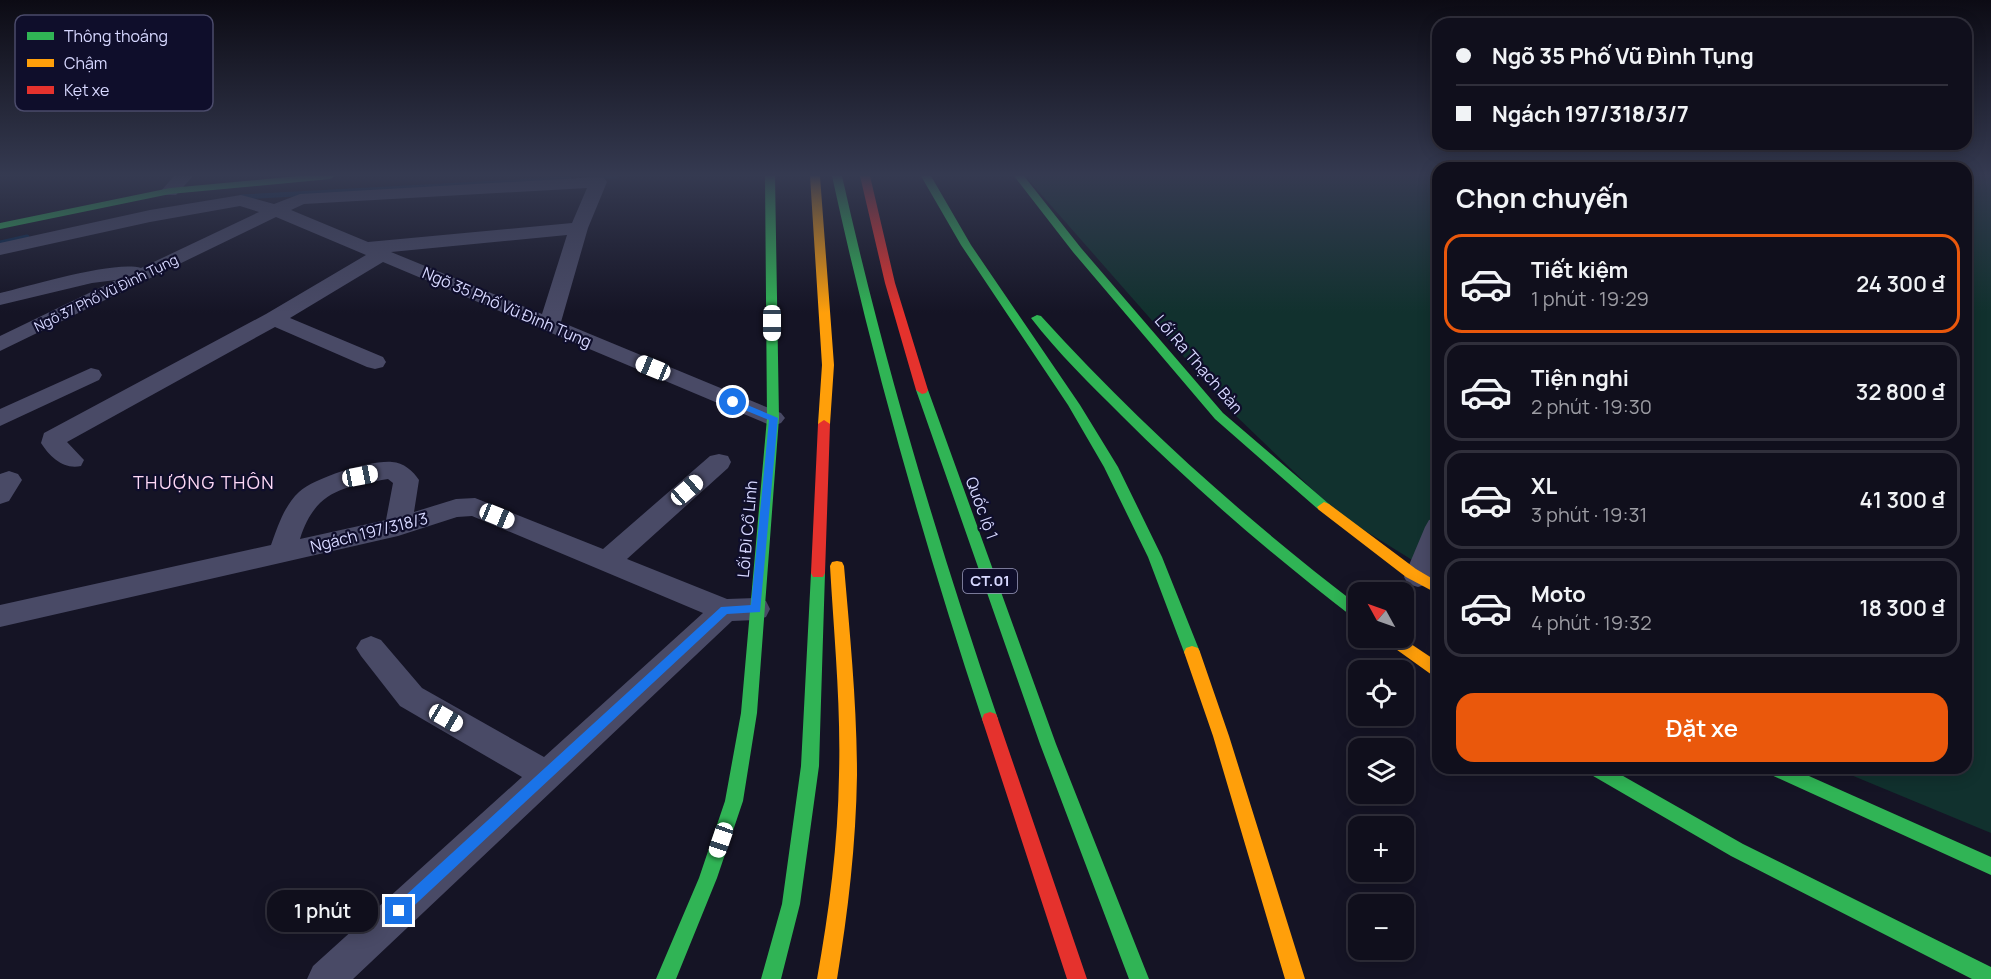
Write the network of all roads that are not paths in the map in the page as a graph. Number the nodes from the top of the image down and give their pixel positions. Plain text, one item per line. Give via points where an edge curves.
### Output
1 (21, 222) edge
2 (124, 222) edge
3 (255, 222) edge
4 (299, 222) edge
5 (582, 222) edge
6 (770, 222) edge
7 (818, 222) edge
8 (846, 222) edge
9 (876, 222) edge
10 (952, 222) edge
11 (961, 222) edge
12 (1055, 222) edge
13 (0, 226) edge
14 (579, 228) junction
15 (0, 249) edge
16 (373, 252) junction
17 (155, 269) junction
18 (1013, 289) dead end
19 (0, 299) edge
20 (1026, 306) dead end
21 (274, 319) junction
22 (549, 325) junction
23 (0, 344) edge
24 (375, 362) dead end
25 (91, 375) dead end
26 (0, 418) edge
27 (772, 418) junction
28 (824, 424) junction
29 (72, 459) dead end
30 (719, 462) dead end
31 (398, 527) junction
32 (834, 534) dead end
33 (282, 553) junction
34 (836, 556) dead end
35 (608, 560) junction
36 (1432, 561) edge
37 (1428, 583) edge
38 (1348, 606) edge
39 (741, 610) junction
40 (0, 616) edge
41 (371, 648) dead end
42 (1406, 648) edge
43 (1432, 666) edge
44 (545, 774) junction
45 (1604, 774) edge
46 (1786, 774) edge
47 (1991, 866) edge
48 (1991, 978) edge
49 (326, 979) edge
50 (666, 979) edge
51 (771, 979) edge
52 (827, 979) edge
53 (1077, 979) edge
54 (1139, 979) edge
55 (1295, 979) edge

1 - 13 main road
2 - 15 street, Ngõ 35 Phố Vũ Đình Tụng
3 - 17 street, Ngõ 37 Phố Vũ Đình Tụng
4 - 16 street, Ngõ 35 Phố Vũ Đình Tụng
5 - 14 street
6 - 27 main road, Lối Đi Cổ Linh
7 - 28 main road via 828,364
8 - 53 main road, CT.01 via 890,402 956,616
9 - 54 main road, Quốc lộ 1 / CT.01 via 918,378 1048,744
10 - 55 main road via 1109,463 1160,568 1203,685
11 - 18 main road
12 - 37 main road, Lối Ra Thạch Bàn via 1219,416 1314,500
14 - 16 street
14 - 22 street
16 - 21 street
16 - 22 street, Ngõ 35 Phố Vũ Đình Tụng
17 - 19 street via 92,277
17 - 23 street, Ngõ 37 Phố Vũ Đình Tụng
20 - 38 main road via 1118,409 1171,460
21 - 24 street
21 - 29 street via 53,439
22 - 27 street, Ngõ 35 Phố Vũ Đình Tụng
25 - 26 street
27 - 39 main road, Lối Đi Cổ Linh
28 - 32 main road
28 - 51 main road via 810,766 791,904
30 - 35 street
31 - 33 street, Ngách 197/318/3
31 - 33 street via 406,480 392,470 344,479 319,491 299,509
31 - 35 street, Ngách 197/318/3 via 456,508 475,507
33 - 40 street, Ngách 197/318/3
34 - 52 main road via 846,696 847,803 835,936
35 - 39 street, Ngách 197/318/3
36 - 37 street
39 - 44 street
39 - 50 main road, Lối Đi Cổ Linh via 749,712 734,801 708,878
41 - 44 street via 411,697
42 - 43 main road
44 - 49 street
45 - 48 main road via 1737,850
46 - 47 main road

